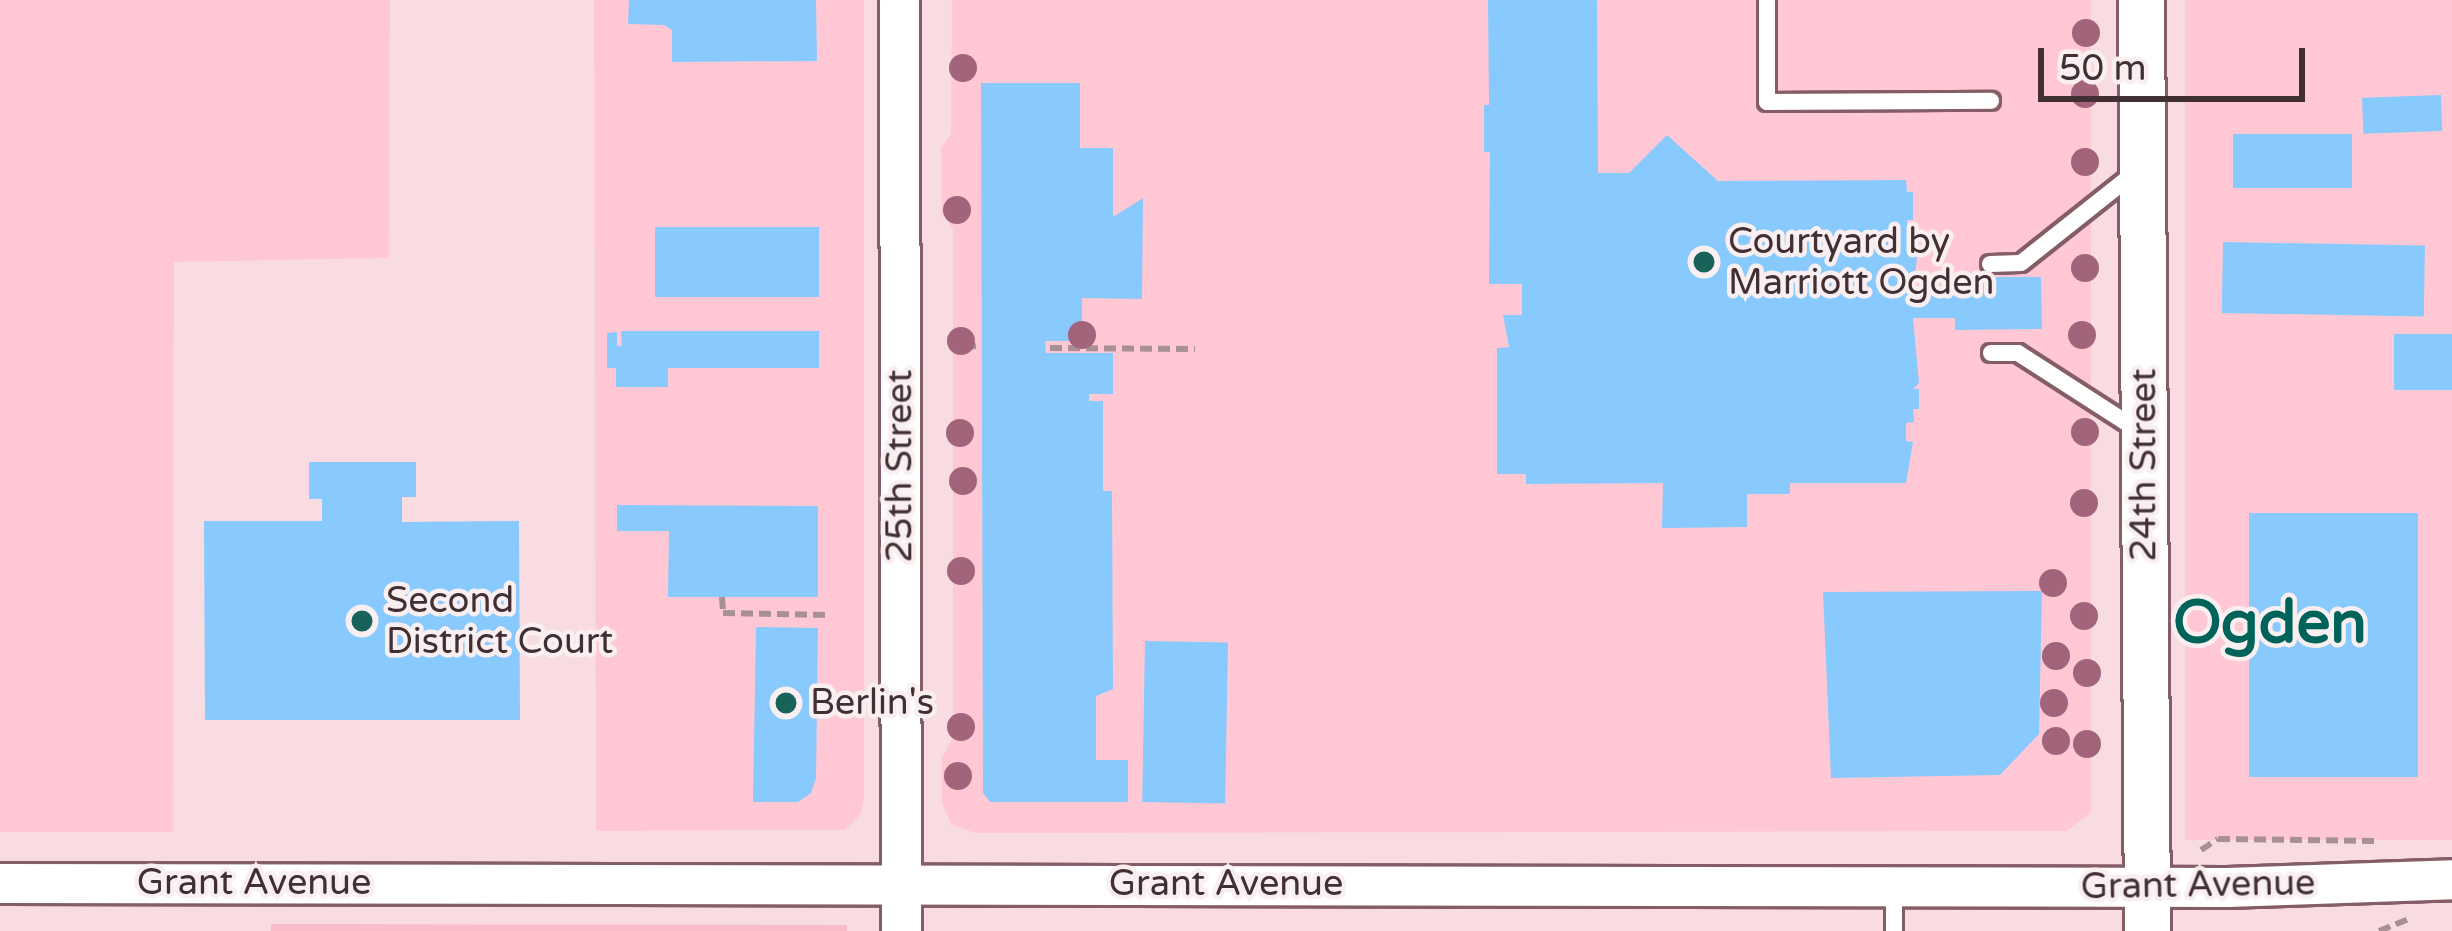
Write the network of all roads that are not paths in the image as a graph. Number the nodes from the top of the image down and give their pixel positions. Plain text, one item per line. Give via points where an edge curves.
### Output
1 (899, 0) edge
2 (1767, 0) edge
3 (2141, 0) edge
4 (1991, 101) dead end
5 (2142, 167) junction
6 (1990, 265) dead end
7 (1991, 353) dead end
8 (2144, 434) junction
9 (2452, 879) edge
10 (900, 882) junction
11 (0, 884) edge
12 (1894, 887) junction
13 (2147, 909) edge
14 (901, 931) edge
15 (1894, 931) edge

1 - 10 street, 25th Street
2 - 4 lane via 1767,102
3 - 5 main road, 24th Street
5 - 6 lane via 2021,263
5 - 8 main road, 24th Street
7 - 8 lane via 2018,353
8 - 13 main road, 24th Street
9 - 13 street, Grant Avenue
10 - 11 street, Grant Avenue
10 - 12 street, Grant Avenue
10 - 14 street, 25th Street
12 - 13 street, Grant Avenue
12 - 15 lane

